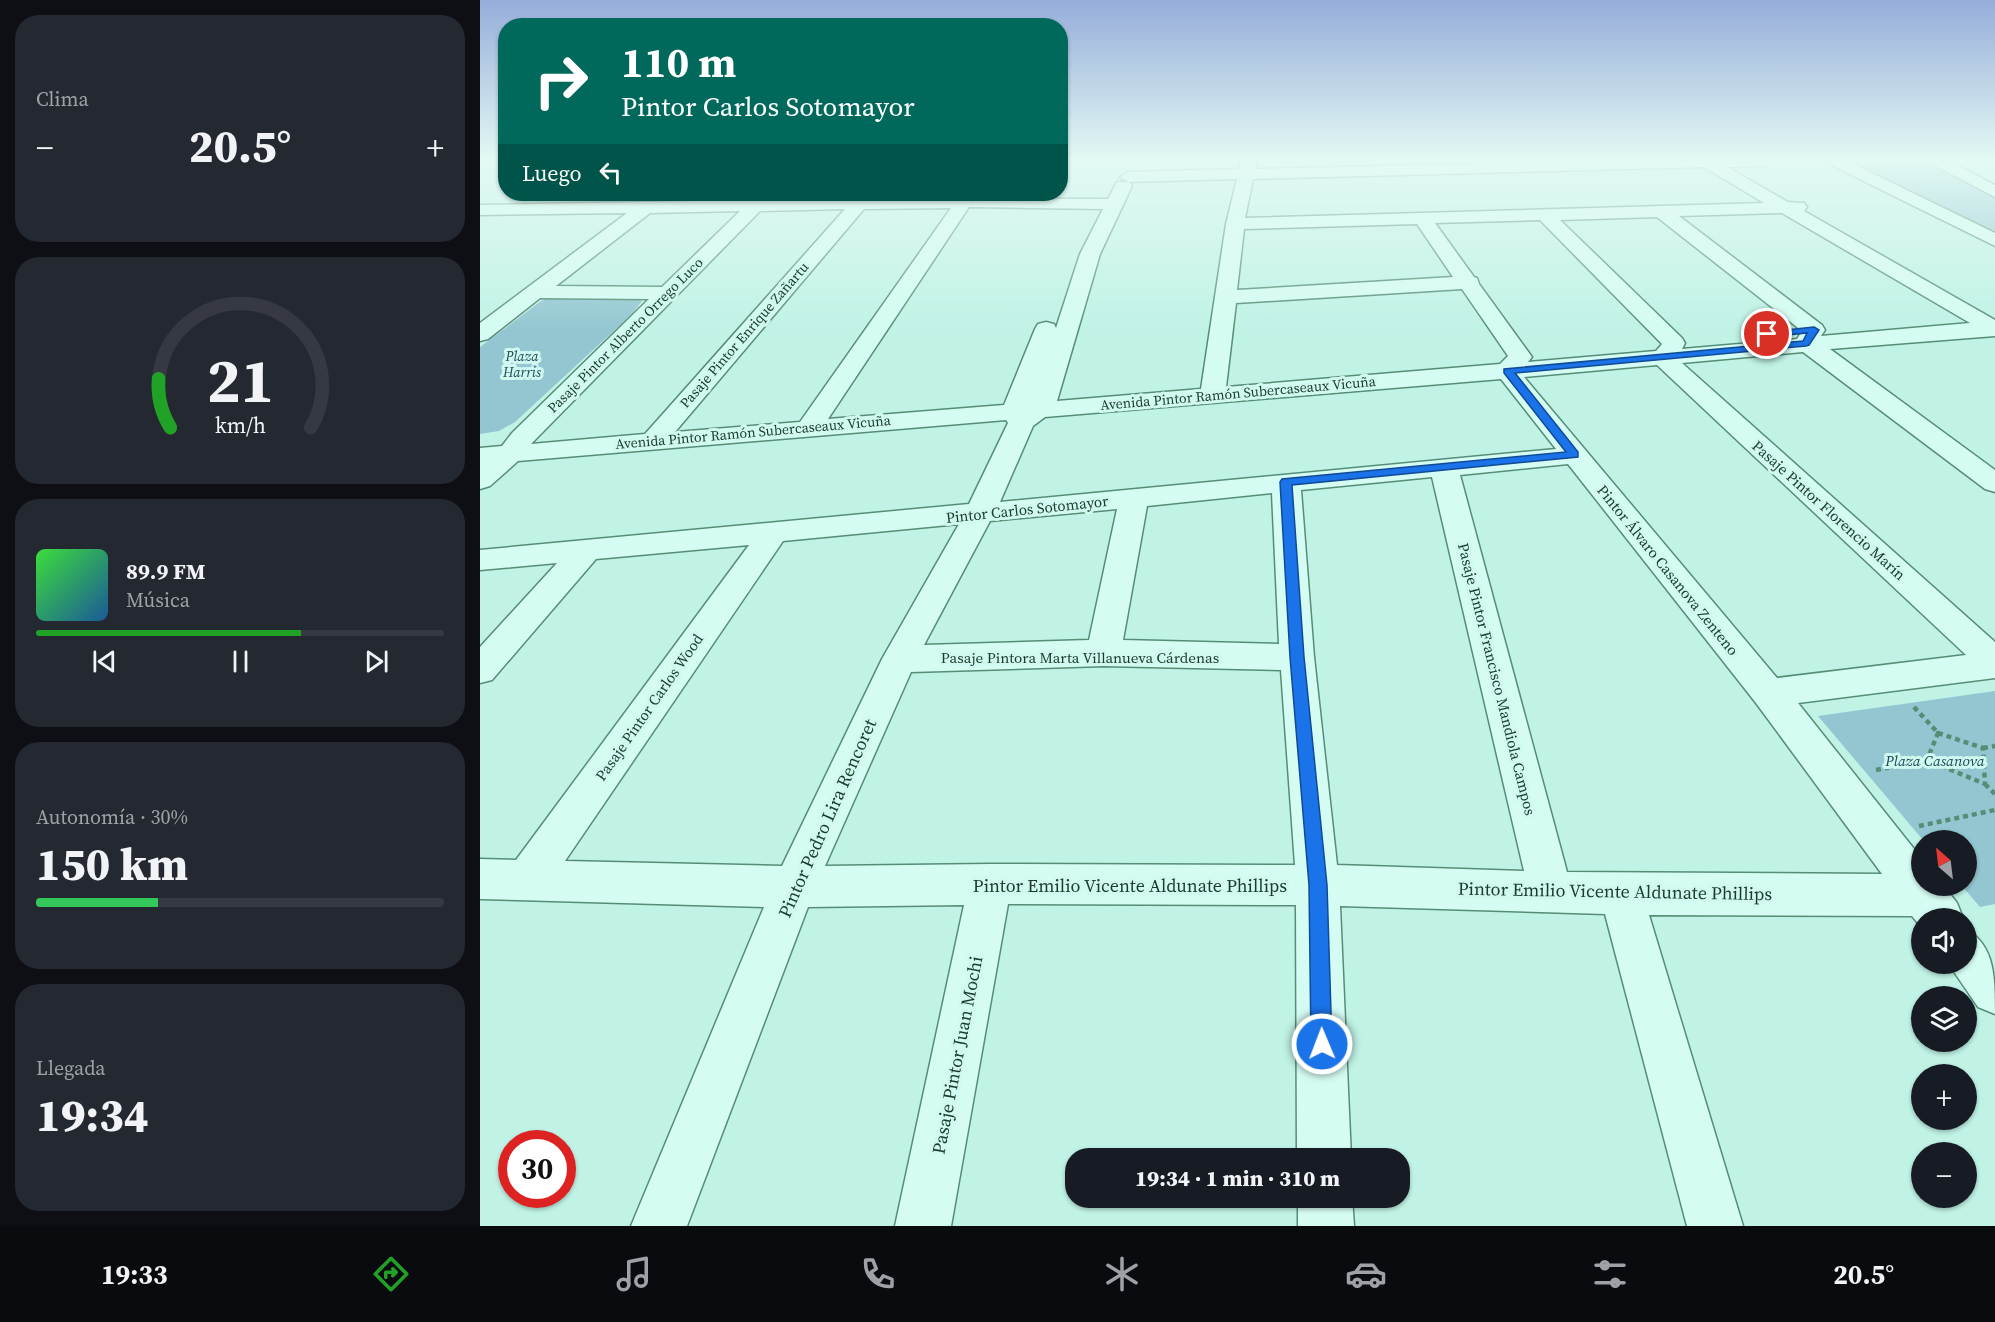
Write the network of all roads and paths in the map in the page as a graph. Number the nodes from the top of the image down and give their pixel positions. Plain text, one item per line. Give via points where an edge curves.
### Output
1 (507, 218) edge
2 (631, 218) edge
3 (743, 218) edge
4 (847, 218) edge
5 (953, 218) edge
6 (1099, 218) edge
7 (1236, 218) edge
8 (1455, 218) edge
9 (1548, 218) edge
10 (1669, 218) edge
11 (1811, 218) edge
12 (1951, 218) edge
13 (1423, 219) junction
14 (1235, 224) junction
15 (490, 229) dead end
16 (1995, 240) edge
17 (1470, 282) junction
18 (536, 292) junction
19 (668, 292) junction
20 (1226, 297) junction
21 (1991, 321) edge
22 (480, 334) edge
23 (1810, 337) junction
24 (1668, 350) junction
25 (1514, 364) junction
26 (1213, 388) junction
27 (1029, 407) junction
28 (813, 421) junction
29 (659, 433) junction
30 (480, 443) edge
31 (516, 446) junction
32 (1574, 455) junction
33 (480, 456) edge
34 (1444, 468) junction
35 (480, 480) edge
36 (1286, 482) junction
37 (1995, 483) edge
38 (1134, 498) junction
39 (979, 515) junction
40 (773, 533) junction
41 (588, 550) junction
42 (480, 560) edge
43 (1104, 653) junction
44 (1297, 657) junction
45 (898, 659) junction
46 (1995, 663) edge
47 (480, 670) edge
48 (1769, 693) junction
49 (1995, 746) edge
50 (1983, 748) junction
51 (1928, 760) junction
52 (1834, 778) junction
53 (1985, 784) junction
54 (1995, 794) edge
55 (1995, 810) edge
56 (1877, 834) junction
57 (495, 884) edge
58 (990, 884) junction
59 (1318, 885) junction
60 (794, 887) junction
61 (1550, 891) junction
62 (1621, 894) junction
63 (1932, 907) edge
64 (1977, 966) edge
65 (1995, 990) edge
66 (1324, 1148) edge
67 (1325, 1208) edge
68 (659, 1226) edge
69 (923, 1226) edge
70 (1326, 1226) edge
71 (1715, 1226) edge

1 - 15 street
2 - 18 street
3 - 19 street, Pasaje Pintor Alberto Orrego Luco
4 - 29 street, Pasaje Pintor Enrique Zañartu
5 - 28 street
6 - 27 street, Pintor Pedro Lira Rencoret via 1090,254
7 - 14 street
8 - 13 street
9 - 24 street, Pasaje Pintor Florencio Marín
10 - 23 street
11 - 21 street
12 - 16 street
13 - 14 street
13 - 17 street, Pintor Álvaro Casanova Zenteno
14 - 20 street
17 - 20 street
17 - 25 street, Pintor Álvaro Casanova Zenteno
18 - 19 street
18 - 22 street
19 - 31 street, Pasaje Pintor Alberto Orrego Luco
20 - 26 street
21 - 23 street, Avenida Pintor Ramón Subercaseaux Vicuña
23 - 24 street, Avenida Pintor Ramón Subercaseaux Vicuña
23 - 37 street
24 - 25 street, Avenida Pintor Ramón Subercaseaux Vicuña
24 - 46 street, Pasaje Pintor Florencio Marín
25 - 26 street, Avenida Pintor Ramón Subercaseaux Vicuña
25 - 32 street, Pintor Álvaro Casanova Zenteno
26 - 27 street, Avenida Pintor Ramón Subercaseaux Vicuña
27 - 28 street, Avenida Pintor Ramón Subercaseaux Vicuña
27 - 39 street, Pintor Pedro Lira Rencoret
28 - 29 street, Avenida Pintor Ramón Subercaseaux Vicuña
29 - 31 street, Avenida Pintor Ramón Subercaseaux Vicuña
30 - 31 street, Avenida Pintor Ramón Subercaseaux Vicuña
31 - 33 street, Avenida Pintor Ramón Subercaseaux Vicuña
31 - 35 street, Pasaje Pintor Alberto Orrego Luco
32 - 34 street, Pintor Carlos Sotomayor
32 - 48 street, Pintor Álvaro Casanova Zenteno
34 - 36 street, Pintor Carlos Sotomayor
34 - 61 street, Pasaje Pintor Francisco Mandiola Campos
36 - 38 street, Pintor Carlos Sotomayor
36 - 44 street
38 - 39 street, Pintor Carlos Sotomayor
38 - 43 street
39 - 40 street, Pintor Carlos Sotomayor
39 - 45 street, Pintor Pedro Lira Rencoret
40 - 41 street, Pintor Carlos Sotomayor
40 - 57 street, Pasaje Pintor Carlos Wood
41 - 42 street, Pintor Carlos Sotomayor
41 - 47 street
43 - 44 street, Pasaje Pintora Marta Villanueva Cárdenas
43 - 45 street, Pasaje Pintora Marta Villanueva Cárdenas
44 - 59 street
45 - 60 street, Pintor Pedro Lira Rencoret
46 - 48 street
48 - 52 street, Pintor Álvaro Casanova Zenteno
49 - 50 path
50 - 51 path via 1938,733
50 - 53 path
51 - 52 path
51 - 53 path
52 - 56 street, Pintor Álvaro Casanova Zenteno
53 - 54 path
55 - 56 path
56 - 63 street, Pintor Álvaro Casanova Zenteno
57 - 60 street, Pintor Emilio Vicente Aldunate Phillips
58 - 59 street, Pintor Emilio Vicente Aldunate Phillips
58 - 60 street, Pintor Emilio Vicente Aldunate Phillips
58 - 69 street, Pasaje Pintor Juan Mochi
59 - 61 street, Pintor Emilio Vicente Aldunate Phillips
59 - 66 street
60 - 68 street, Pintor Pedro Lira Rencoret
61 - 62 street, Pintor Emilio Vicente Aldunate Phillips
62 - 63 street, Pintor Emilio Vicente Aldunate Phillips
62 - 71 street
64 - 65 street
67 - 70 street

